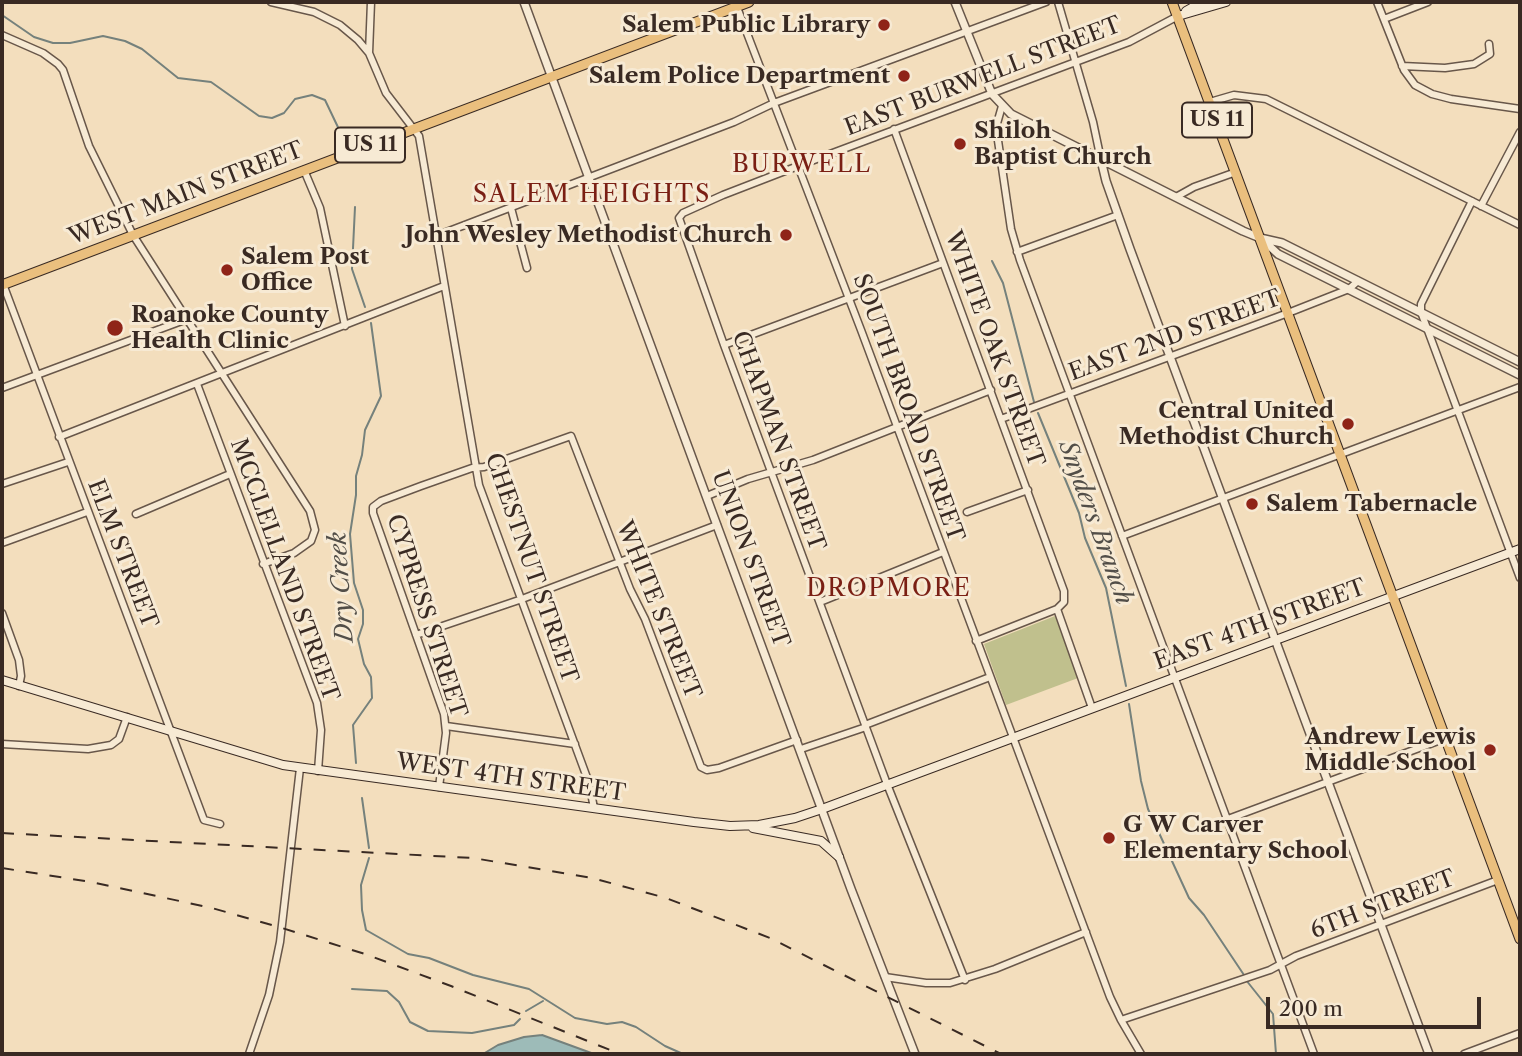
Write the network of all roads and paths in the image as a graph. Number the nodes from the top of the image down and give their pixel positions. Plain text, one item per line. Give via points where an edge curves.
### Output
1 (271, 2) edge
2 (371, 2) edge
3 (524, 2) edge
4 (748, 2) edge
5 (955, 2) edge
6 (1046, 2) edge
7 (1058, 2) edge
8 (1172, 2) edge
9 (1202, 2) edge
10 (1226, 2) edge
11 (1377, 2) edge
12 (1428, 2) edge
13 (736, 4) edge
14 (1178, 16) junction
15 (1384, 19) junction
16 (966, 31) junction
17 (2, 35) edge
18 (1489, 44) dead end
19 (369, 52) junction
20 (1076, 63) junction
21 (1402, 66) junction
22 (551, 76) junction
23 (992, 94) junction
24 (1210, 102) junction
25 (774, 103) junction
26 (1002, 106) junction
27 (1520, 109) edge
28 (414, 128) junction
29 (894, 129) junction
30 (1520, 132) edge
31 (1101, 160) junction
32 (798, 166) junction
33 (304, 170) junction
34 (1236, 172) junction
35 (588, 178) junction
36 (1176, 197) junction
37 (1472, 201) junction
38 (707, 202) joint
39 (1481, 205) junction
40 (510, 208) junction
41 (1118, 215) junction
42 (1520, 225) edge
43 (133, 235) junction
44 (436, 236) junction
45 (1261, 238) junction
46 (1017, 252) junction
47 (943, 263) junction
48 (527, 268) dead end
49 (1359, 281) junction
50 (2, 284) edge
51 (444, 286) junction
52 (1349, 289) junction
53 (849, 298) junction
54 (1421, 312) junction
55 (1288, 313) junction
56 (187, 319) junction
57 (345, 327) junction
58 (1427, 328) junction
59 (724, 345) junction
60 (1170, 356) junction
61 (1520, 362) edge
62 (222, 374) junction
63 (1520, 375) edge
64 (36, 376) junction
65 (197, 384) junction
66 (1520, 387) edge
67 (2, 388) edge
68 (991, 390) junction
69 (1070, 394) junction
70 (1458, 411) junction
71 (1001, 419) junction
72 (897, 427) junction
73 (59, 437) junction
74 (1341, 455) junction
75 (68, 462) junction
76 (475, 468) junction
77 (772, 473) junction
78 (230, 474) junction
79 (2, 484) edge
80 (1028, 490) junction
81 (707, 496) junction
82 (1222, 498) junction
83 (88, 512) junction
84 (967, 512) dead end
85 (136, 514) dead end
86 (717, 525) junction
87 (1122, 536) junction
88 (2, 544) edge
89 (1520, 549) edge
90 (943, 552) junction
91 (1511, 553) junction
92 (619, 561) junction
93 (263, 564) junction
94 (1520, 578) edge
95 (1392, 597) junction
96 (522, 599) junction
97 (820, 602) junction
98 (1057, 609) junction
99 (2, 613) edge
100 (416, 635) junction
101 (1275, 640) junction
102 (976, 641) junction
103 (990, 677) junction
104 (1175, 677) junction
105 (2, 680) edge
106 (19, 686) junction
107 (1092, 708) junction
108 (127, 717) junction
109 (446, 726) junction
110 (866, 726) junction
111 (170, 729) junction
112 (1013, 737) junction
113 (1446, 738) junction
114 (797, 740) junction
115 (2, 744) edge
116 (575, 744) junction
117 (800, 749) junction
118 (300, 768) junction
119 (318, 771) junction
120 (1327, 782) junction
121 (887, 784) junction
122 (439, 788) junction
123 (594, 808) junction
124 (822, 809) junction
125 (1228, 819) junction
126 (220, 824) dead end
127 (746, 826) junction
128 (839, 857) junction
129 (1499, 880) junction
130 (1380, 925) junction
131 (1086, 933) junction
132 (1520, 939) edge
133 (1281, 965) junction
134 (885, 977) junction
135 (965, 980) junction
136 (1121, 1020) junction
137 (1520, 1033) edge
138 (249, 1054) edge
139 (915, 1054) edge
140 (1141, 1054) edge
141 (1314, 1054) edge
142 (1429, 1054) edge
143 (1464, 1054) edge

1 - 19 street via 327,18
2 - 19 street
3 - 22 street, UNION STREET
4 - 13 main road, US 11
5 - 16 street
6 - 16 street
7 - 20 street
8 - 14 main road, US 11
9 - 14 main road
10 - 14 main road
11 - 15 street
12 - 15 street
13 - 22 main road, WEST MAIN STREET / US 11
13 - 25 street, SOUTH BROAD STREET
14 - 20 street, EAST BURWELL STREET
14 - 24 main road, US 11
15 - 21 street
16 - 23 street
16 - 25 street
17 - 43 street via 43,53 63,70 89,146
18 - 21 street via 1489,54 1474,64
19 - 28 street via 386,93
20 - 23 street, EAST BURWELL STREET
20 - 31 street
21 - 27 street via 1415,85 1432,94
22 - 28 main road, WEST MAIN STREET / US 11
22 - 35 street, UNION STREET
23 - 26 street
23 - 29 street, EAST BURWELL STREET
24 - 34 main road, US 11
24 - 37 street via 1244,94 1266,99
25 - 32 street, SOUTH BROAD STREET
25 - 35 street
26 - 31 street via 1027,124
26 - 46 street via 996,127
28 - 33 main road, WEST MAIN STREET / US 11
28 - 44 street, CHESTNUT STREET
29 - 32 street, EAST BURWELL STREET
29 - 47 street, WHITE OAK STREET
30 - 39 street
31 - 36 street
31 - 41 street
32 - 38 street, EAST BURWELL STREET
32 - 53 street, SOUTH BROAD STREET
33 - 43 main road, WEST MAIN STREET / US 11
33 - 57 street via 320,208
34 - 36 street
34 - 45 main road, US 11
35 - 40 street
35 - 81 street, UNION STREET
36 - 45 street
37 - 39 street
37 - 54 street
38 - 59 street, CHAPMAN STREET via 683,213 679,222
39 - 42 street
40 - 44 street
40 - 48 street
41 - 46 street
41 - 60 street
43 - 50 main road, WEST MAIN STREET / US 11
43 - 56 street
44 - 51 street, CHESTNUT STREET
45 - 49 street via 1282,243
45 - 52 street via 1278,254
45 - 55 main road, US 11
46 - 69 street
47 - 53 street
47 - 68 street, WHITE OAK STREET
49 - 52 street, EAST 2ND STREET
49 - 54 street
50 - 64 street, ELM STREET
51 - 57 street
51 - 76 street, CHESTNUT STREET
52 - 55 street, EAST 2ND STREET
52 - 58 street
53 - 59 street
53 - 72 street, SOUTH BROAD STREET
54 - 58 street
54 - 61 street
55 - 60 street, EAST 2ND STREET
55 - 74 main road, US 11
56 - 62 street
56 - 64 street
57 - 62 street
58 - 63 street
58 - 70 street
59 - 77 street, CHAPMAN STREET
60 - 69 street, EAST 2ND STREET
60 - 82 street
62 - 65 street
62 - 93 street via 310,511 315,530 311,541 294,553
64 - 67 street
64 - 73 street, ELM STREET
65 - 73 street
65 - 78 street, MCCLELLAND STREET
66 - 70 street
68 - 71 street, WHITE OAK STREET
68 - 72 street
69 - 71 street, EAST 2ND STREET
69 - 87 street
70 - 74 street
70 - 91 street
71 - 80 street, WHITE OAK STREET
72 - 77 street
72 - 90 street, SOUTH BROAD STREET
73 - 75 street, ELM STREET
74 - 82 street
74 - 95 main road, US 11
75 - 79 street
75 - 83 street, ELM STREET
76 - 92 street, WHITE STREET via 571,436
76 - 96 street, CHESTNUT STREET
76 - 100 street, CYPRESS STREET via 381,501 373,510
77 - 81 street
77 - 97 street, CHAPMAN STREET
78 - 85 street
78 - 93 street, MCCLELLAND STREET
80 - 84 street
80 - 98 street, WHITE OAK STREET via 1062,582 1065,600
81 - 86 street, UNION STREET
82 - 87 street
82 - 101 street
83 - 88 street
83 - 111 street, ELM STREET
86 - 92 street
86 - 114 street, UNION STREET
87 - 104 street
89 - 91 main road, EAST 4TH STREET
90 - 97 street
90 - 102 street, SOUTH BROAD STREET
91 - 94 street
91 - 95 main road, EAST 4TH STREET
92 - 96 street
92 - 114 street, WHITE STREET via 699,765 707,771
93 - 119 street, MCCLELLAND STREET via 317,703 321,730
95 - 101 main road, EAST 4TH STREET
95 - 113 main road, US 11
96 - 100 street
96 - 116 street, CHESTNUT STREET
97 - 110 street, CHAPMAN STREET
98 - 102 street
98 - 107 street
99 - 106 street via 20,667
100 - 109 street, CYPRESS STREET
101 - 104 main road, EAST 4TH STREET
101 - 120 street
102 - 103 street, SOUTH BROAD STREET
103 - 110 street
103 - 112 street, SOUTH BROAD STREET
104 - 107 main road, EAST 4TH STREET
104 - 125 street
105 - 106 main road, WEST 4TH STREET
106 - 108 main road, WEST 4TH STREET
107 - 112 main road, EAST 4TH STREET
108 - 111 main road, WEST 4TH STREET
108 - 115 street via 119,739 111,746
109 - 116 street
109 - 122 street, CYPRESS STREET
110 - 117 street
110 - 121 street, CHAPMAN STREET
111 - 118 main road, WEST 4TH STREET
111 - 126 street, ELM STREET via 204,820
112 - 121 main road, WEST 4TH STREET
112 - 131 street, SOUTH BROAD STREET
113 - 120 street
113 - 129 main road, US 11
114 - 117 street, UNION STREET
116 - 123 street, CHESTNUT STREET
117 - 124 street, UNION STREET
118 - 119 main road, WEST 4TH STREET
118 - 138 street via 280,942 269,995
119 - 122 main road, WEST 4TH STREET
120 - 125 street
120 - 130 street
121 - 124 main road, WEST 4TH STREET
121 - 135 street, CHAPMAN STREET
122 - 123 main road, WEST 4TH STREET
123 - 127 main road, WEST 4TH STREET
124 - 127 main road, WEST 4TH STREET
124 - 128 street, UNION STREET
125 - 133 street
127 - 128 main road via 821,841
128 - 134 street, UNION STREET
129 - 130 street, 6TH STREET
129 - 132 main road, US 11
130 - 133 street, 6TH STREET
130 - 142 street
131 - 135 street
131 - 136 street, SOUTH BROAD STREET
133 - 136 street, 6TH STREET
133 - 141 street
134 - 135 street via 940,984
134 - 139 street, UNION STREET
136 - 140 street, SOUTH BROAD STREET
137 - 143 street

